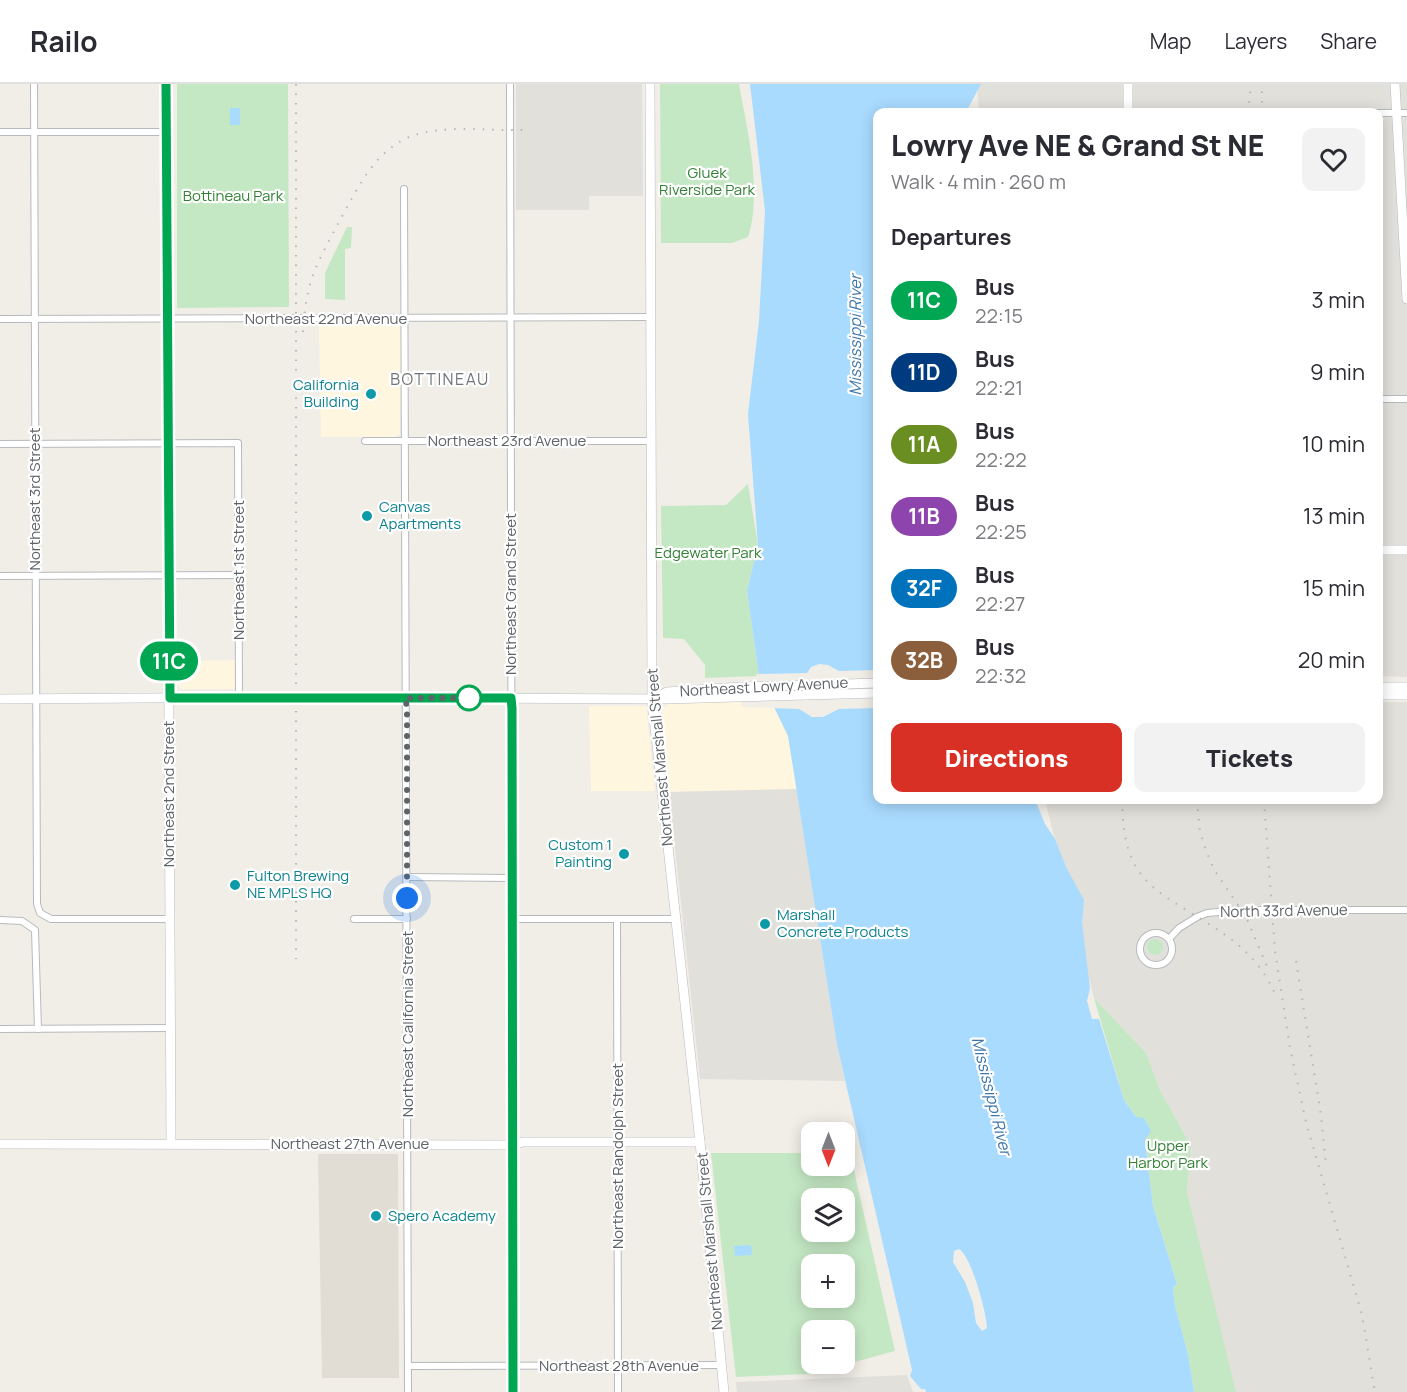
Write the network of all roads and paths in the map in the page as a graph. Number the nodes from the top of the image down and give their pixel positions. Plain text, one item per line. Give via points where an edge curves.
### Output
1 (34, 84) edge
2 (166, 84) edge
3 (510, 84) edge
4 (650, 84) edge
5 (1128, 84) edge
6 (1395, 84) edge
7 (1128, 108) edge
8 (1383, 113) edge
9 (1396, 113) junction
10 (1407, 113) edge
11 (0, 132) edge
12 (35, 132) junction
13 (166, 132) junction
14 (404, 189) dead end
15 (1406, 248) edge
16 (1407, 299) edge
17 (651, 317) junction
18 (510, 318) junction
19 (0, 319) edge
20 (36, 319) junction
21 (167, 319) junction
22 (405, 319) junction
23 (1383, 399) edge
24 (1407, 399) edge
25 (365, 441) dead end
26 (406, 441) junction
27 (650, 441) junction
28 (511, 442) junction
29 (169, 443) junction
30 (0, 444) edge
31 (35, 444) junction
32 (1383, 550) edge
33 (1407, 550) edge
34 (240, 575) junction
35 (0, 576) edge
36 (36, 576) junction
37 (168, 576) junction
38 (873, 682) edge
39 (1383, 687) edge
40 (1407, 687) edge
41 (873, 693) edge
42 (1383, 695) edge
43 (1407, 695) edge
44 (170, 698) junction
45 (238, 698) junction
46 (405, 698) junction
47 (511, 698) junction
48 (0, 699) edge
49 (35, 699) junction
50 (652, 699) junction
51 (408, 877) junction
52 (512, 878) junction
53 (1407, 910) edge
54 (169, 919) junction
55 (354, 919) dead end
56 (407, 919) junction
57 (513, 919) junction
58 (618, 919) junction
59 (675, 919) junction
60 (0, 920) edge
61 (1168, 939) junction
62 (170, 1028) junction
63 (0, 1029) edge
64 (38, 1029) junction
65 (618, 1142) junction
66 (700, 1142) junction
67 (0, 1144) edge
68 (171, 1144) junction
69 (408, 1144) junction
70 (513, 1145) junction
71 (721, 1365) junction
72 (409, 1366) junction
73 (513, 1366) junction
74 (618, 1366) junction
75 (408, 1392) edge
76 (513, 1392) edge
77 (618, 1392) edge
78 (724, 1392) edge

1 - 12 street, Northeast 3rd Street
2 - 13 street, Northeast 2nd Street
3 - 18 street, Northeast Grand Street
4 - 17 street, Northeast Marshall Street
5 - 7 street
6 - 9 street
8 - 9 street
9 - 10 street
9 - 15 street
11 - 12 street
12 - 13 street
12 - 20 street, Northeast 3rd Street
13 - 21 street, Northeast 2nd Street
14 - 22 street, Northeast California Street
15 - 16 street
17 - 18 street, Northeast 22nd Avenue
17 - 27 street, Northeast Marshall Street
18 - 22 street, Northeast 22nd Avenue
18 - 28 street, Northeast Grand Street
19 - 20 street, Northeast 22nd Avenue
20 - 21 street, Northeast 22nd Avenue
20 - 31 street, Northeast 3rd Street
21 - 22 street, Northeast 22nd Avenue
21 - 29 street, Northeast 2nd Street
22 - 26 street, Northeast California Street
23 - 24 street
25 - 26 street, Northeast 23rd Avenue
26 - 28 street, Northeast 23rd Avenue
26 - 46 street, Northeast California Street
27 - 28 street, Northeast 23rd Avenue
27 - 50 street, Northeast Marshall Street
28 - 47 street, Northeast Grand Street
29 - 31 street
29 - 34 street, Northeast 1st Street via 238,443
29 - 37 street, Northeast 2nd Street
30 - 31 street
31 - 36 street, Northeast 3rd Street
32 - 33 street
34 - 37 street
34 - 45 street, Northeast 1st Street
35 - 36 street
36 - 37 street
36 - 49 street, Northeast 3rd Street
37 - 44 street, Northeast 2nd Street
38 - 50 street, Northeast Lowry Avenue via 667,692
39 - 40 street
41 - 50 street, Northeast Lowry Avenue
42 - 43 street
44 - 45 street, Northeast Lowry Avenue
44 - 49 street, Northeast Lowry Avenue
44 - 54 street, Northeast 2nd Street
45 - 46 street, Northeast Lowry Avenue
46 - 47 street, Northeast Lowry Avenue
46 - 51 street, Northeast California Street
47 - 50 street, Northeast Lowry Avenue
47 - 52 street, Northeast Grand Street
48 - 49 street, Northeast Lowry Avenue
49 - 54 street, Northeast 3rd Street via 40,913 51,919
50 - 59 street, Northeast Marshall Street
51 - 52 street
51 - 56 street, Northeast California Street
52 - 57 street, Northeast Grand Street
53 - 61 street, North 33rd Avenue via 1207,913 1179,928
54 - 62 street, Northeast 2nd Street
55 - 56 street
56 - 69 street, Northeast California Street
57 - 58 street
57 - 70 street, Northeast Grand Street
58 - 59 street
58 - 65 street, Northeast Randolph Street
59 - 66 street, Northeast Marshall Street
60 - 64 street via 22,921 35,930
61 - 61 street via 1160,933 1145,938 1140,947 1143,957 1150,964 1165,962 1172,948
62 - 64 street
62 - 68 street, Northeast 2nd Street
63 - 64 street
65 - 66 street, Northeast 27th Avenue
65 - 70 street, Northeast 27th Avenue
65 - 74 street, Northeast Randolph Street
66 - 71 street, Northeast Marshall Street
67 - 68 street, Northeast 27th Avenue
68 - 69 street, Northeast 27th Avenue
69 - 70 street, Northeast 27th Avenue
69 - 72 street, Northeast California Street
70 - 73 street, Northeast Grand Street
71 - 74 street, Northeast 28th Avenue
71 - 78 street, Northeast Marshall Street
72 - 73 street, Northeast 28th Avenue
72 - 75 street, Northeast California Street
73 - 74 street, Northeast 28th Avenue
73 - 76 street, Northeast Grand Street
74 - 77 street, Northeast Randolph Street

